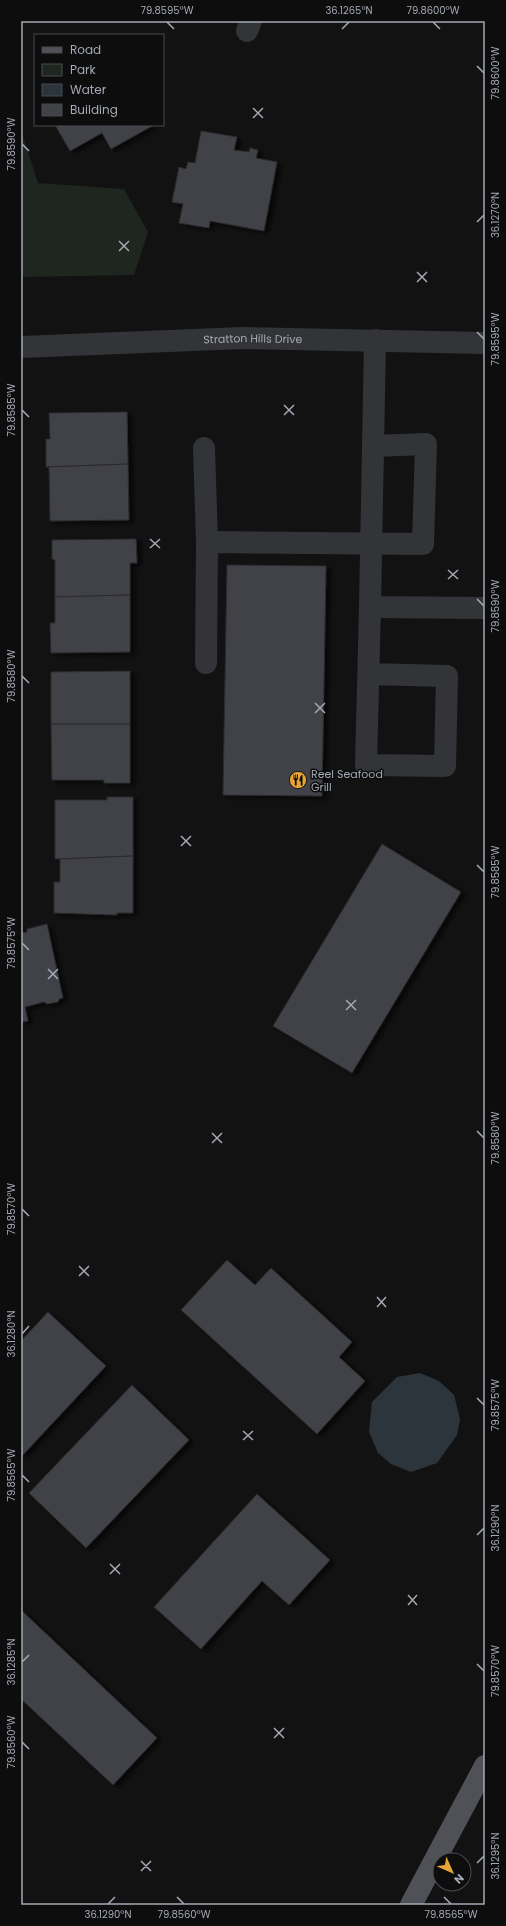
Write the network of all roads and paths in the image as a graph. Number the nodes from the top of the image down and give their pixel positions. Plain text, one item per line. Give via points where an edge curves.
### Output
1 (375, 340) junction
2 (485, 343) edge
3 (21, 346) edge
4 (373, 446) junction
5 (204, 448) dead end
6 (207, 542) junction
7 (371, 544) junction
8 (370, 607) junction
9 (485, 608) edge
10 (206, 663) dead end
11 (369, 674) junction
12 (485, 1766) edge
13 (411, 1905) edge

1 - 2 street, Stratton Hills Drive
1 - 3 street, Stratton Hills Drive via 243,338
1 - 4 street
4 - 7 street
4 - 7 street via 426,444 423,544
5 - 6 street
6 - 7 street
6 - 10 street
7 - 8 street
8 - 9 street
8 - 11 street
11 - 11 street via 366,765 445,766 447,676
12 - 13 main road

